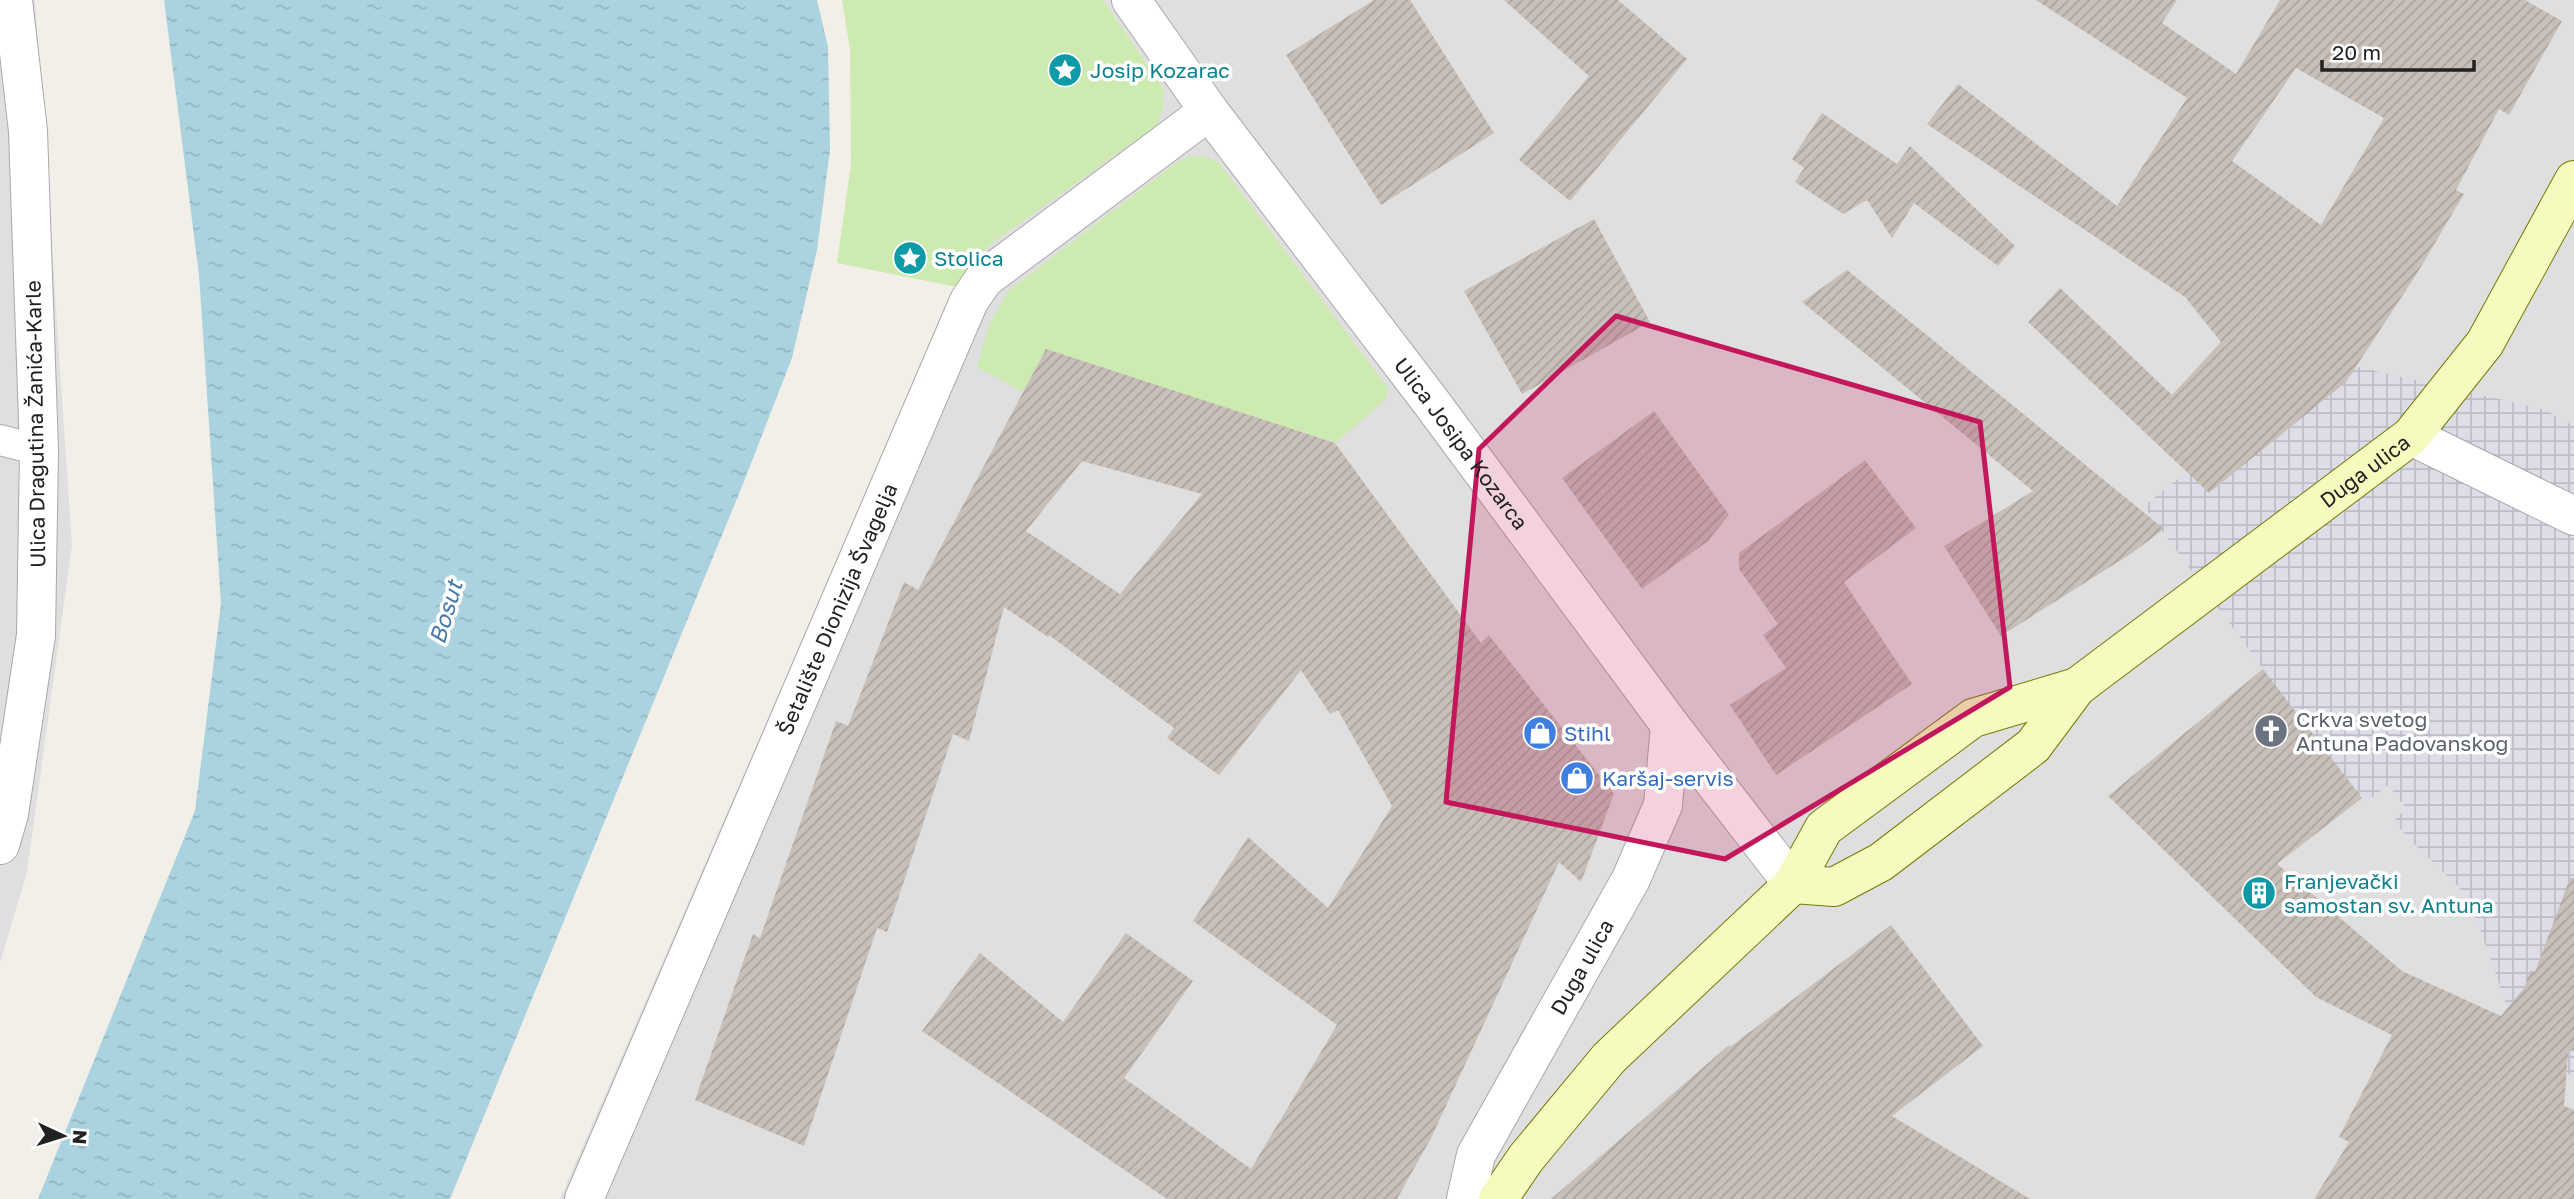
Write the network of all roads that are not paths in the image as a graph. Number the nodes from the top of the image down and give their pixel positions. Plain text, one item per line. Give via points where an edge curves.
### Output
1 (13, 0) edge
2 (1131, 0) edge
3 (1209, 111) junction
4 (2574, 180) edge
5 (2411, 436) junction
6 (0, 440) edge
7 (39, 450) junction
8 (2574, 516) edge
9 (2077, 687) junction
10 (1670, 725) junction
11 (0, 845) edge
12 (1793, 884) junction
13 (584, 1199) edge
14 (1466, 1199) edge
15 (1498, 1199) edge

1 - 7 street, Ulica Dragutina Žanića-Karle via 27,131
2 - 3 street, Ulica Josipa Kozarca
3 - 10 street, Ulica Josipa Kozarca
3 - 13 street, Šetalište Dionizija Švagelja via 984,279 969,300
4 - 5 main road, Duga ulica via 2485,342
5 - 8 street
5 - 9 main road, Duga ulica
6 - 7 lane
7 - 11 street, Ulica Dragutina Žanića-Karle via 36,635 9,814
9 - 12 main road, Duga ulica via 1973,718 1824,828
9 - 12 main road, Duga ulica via 2033,746 1881,862 1834,887
10 - 12 street, Ulica Josipa Kozarca
10 - 14 street, Duga ulica via 1663,805 1631,878 1476,1155
12 - 15 main road, Duga ulica via 1609,1058

